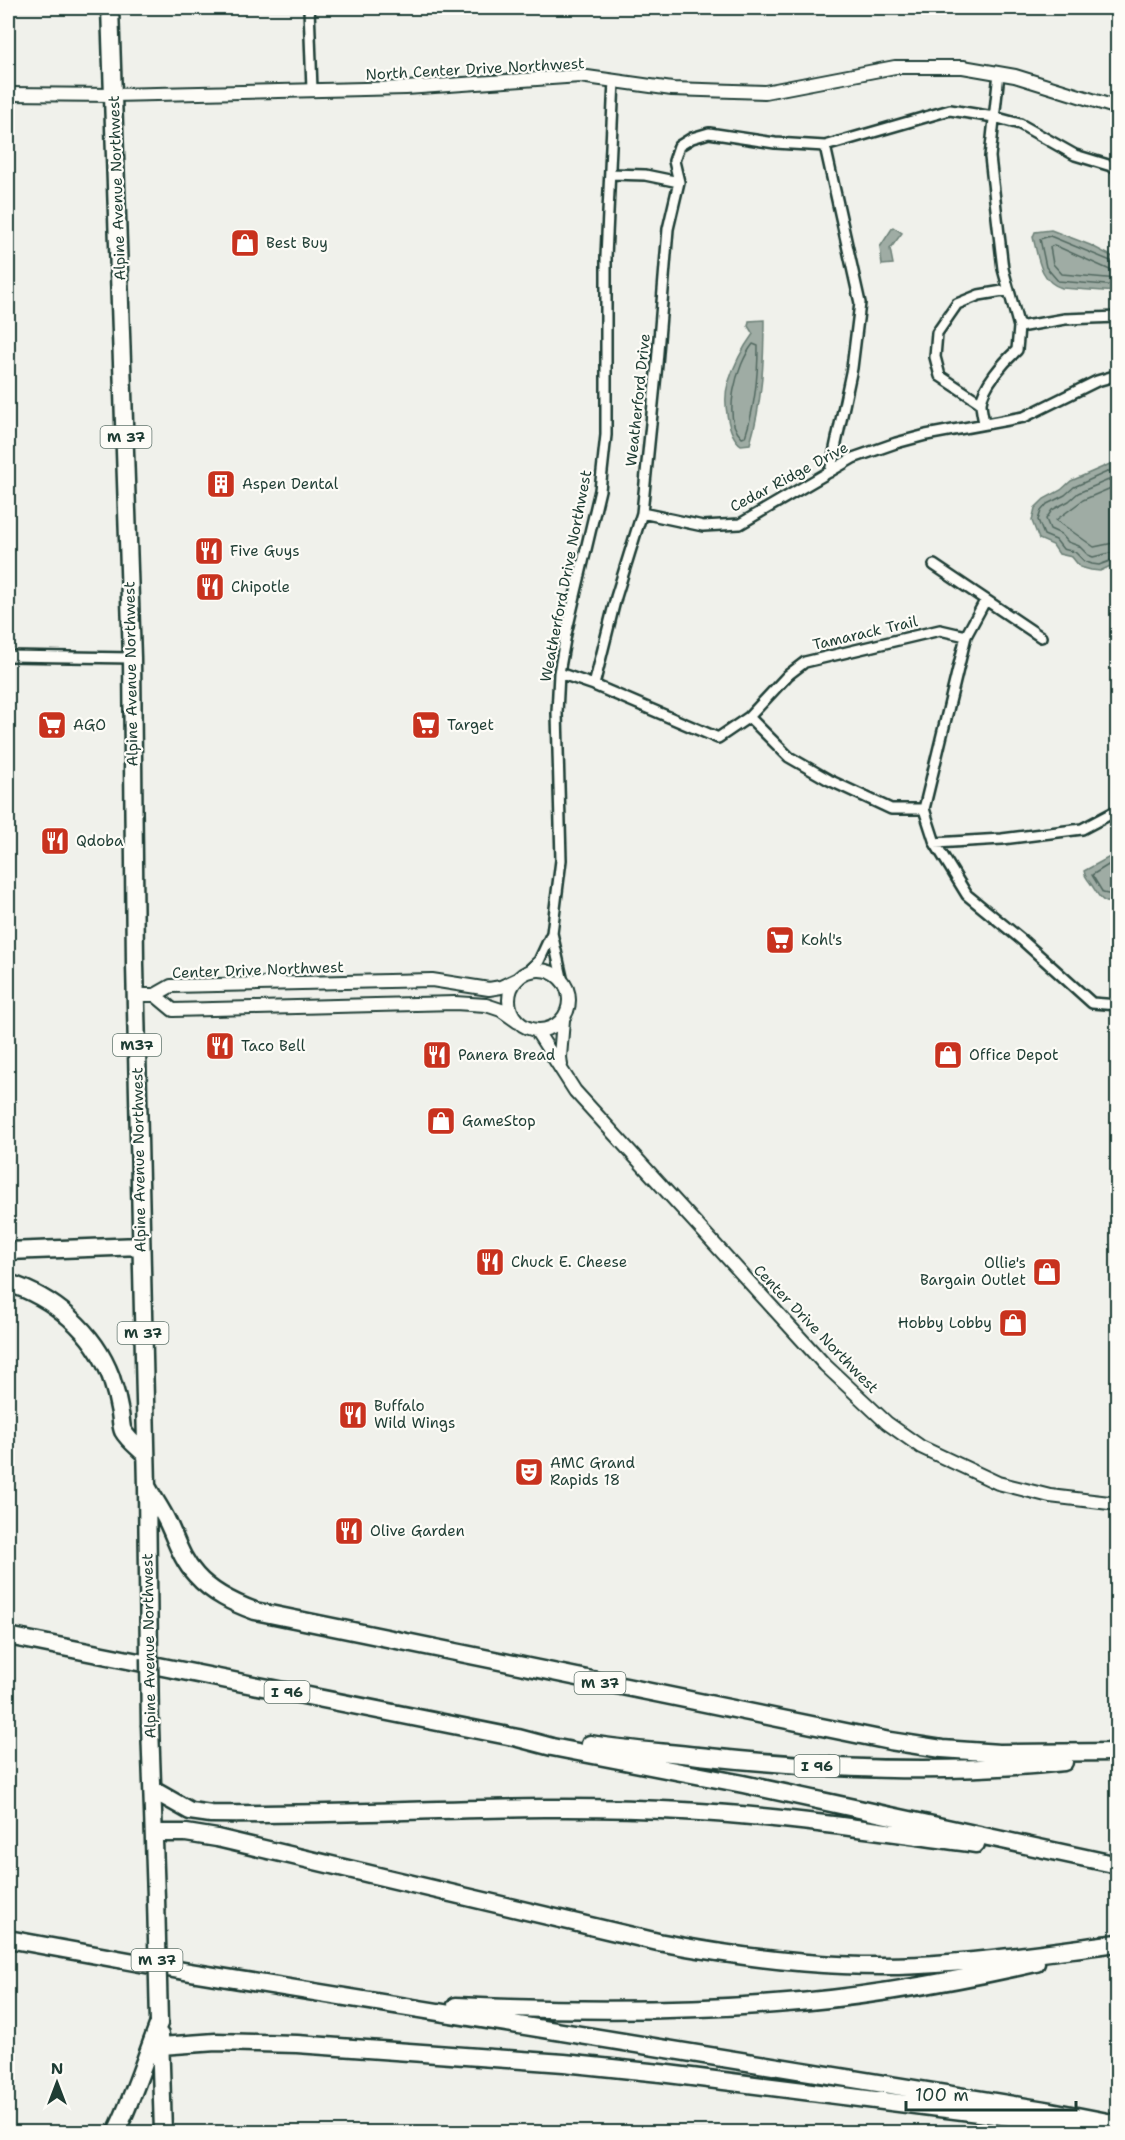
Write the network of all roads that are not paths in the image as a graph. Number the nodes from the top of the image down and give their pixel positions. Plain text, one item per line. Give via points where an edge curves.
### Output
1 (110, 8) edge
2 (309, 8) edge
3 (999, 74) junction
4 (614, 80) junction
5 (312, 90) junction
6 (8, 94) edge
7 (114, 95) junction
8 (1118, 108) edge
9 (994, 117) junction
10 (825, 146) junction
11 (1118, 168) edge
12 (610, 174) junction
13 (679, 182) junction
14 (1009, 290) junction
15 (1118, 317) edge
16 (1018, 327) junction
17 (1118, 375) edge
18 (981, 403) junction
19 (984, 423) junction
20 (830, 472) junction
21 (642, 513) junction
22 (934, 565) dead end
23 (985, 601) junction
24 (966, 636) junction
25 (1041, 637) dead end
26 (8, 656) edge
27 (132, 658) junction
28 (559, 673) junction
29 (594, 685) junction
30 (749, 717) junction
31 (924, 809) junction
32 (1118, 810) edge
33 (935, 843) junction
34 (552, 933) junction
35 (522, 976) junction
36 (563, 982) junction
37 (136, 995) junction
38 (155, 995) junction
39 (1118, 1005) edge
40 (563, 1020) junction
41 (518, 1022) junction
42 (536, 1030) junction
43 (562, 1069) junction
44 (138, 1095) joint
45 (141, 1246) junction
46 (8, 1251) edge
47 (8, 1282) edge
48 (146, 1455) junction
49 (147, 1487) junction
50 (1118, 1504) edge
51 (8, 1624) edge
52 (8, 1636) edge
53 (57, 1646) junction
54 (518, 1738) junction
55 (1118, 1754) edge
56 (153, 1790) junction
57 (154, 1833) junction
58 (186, 1833) junction
59 (1019, 1845) junction
60 (1118, 1865) edge
61 (8, 1939) edge
62 (1118, 1943) edge
63 (8, 1944) edge
64 (36, 1944) junction
65 (389, 2004) junction
66 (159, 2023) junction
67 (161, 2046) junction
68 (1118, 2125) edge
69 (116, 2133) edge
70 (163, 2133) edge

1 - 7 highway, Alpine Avenue Northwest / M 37
2 - 5 street
3 - 4 street, North Center Drive Northwest via 963,67 895,67 765,92 672,89
3 - 8 street, North Center Drive Northwest
3 - 9 street
4 - 5 street, North Center Drive Northwest via 580,76
4 - 12 street, Weatherford Drive Northwest
5 - 7 street, North Center Drive Northwest
6 - 7 street, North Center Drive Northwest
7 - 27 highway, Alpine Avenue Northwest / M 37
9 - 10 street, Weatherford Drive via 950,110
9 - 11 street, Weatherford Drive via 1020,124 1075,155
9 - 14 street via 990,157
10 - 13 street, Weatherford Drive via 709,133 679,146 674,161
10 - 20 street via 860,303 852,368
12 - 13 street
12 - 28 street, Weatherford Drive Northwest via 605,445 600,490
13 - 21 street, Weatherford Drive via 668,229
14 - 16 street
14 - 18 street via 957,304 937,333 935,357 940,376
15 - 16 street via 1065,319
16 - 18 street via 1017,350 1002,364
17 - 19 street, Cedar Ridge Drive via 1097,381 1024,417
18 - 19 street
19 - 20 street, Cedar Ridge Drive via 896,442
20 - 21 street, Cedar Ridge Drive via 740,524 703,526
21 - 29 street, Weatherford Drive
22 - 23 street
23 - 24 street
23 - 25 street
24 - 30 street, Tamarack Trail via 940,630 805,662
24 - 31 street
26 - 27 street
27 - 37 highway, Alpine Avenue Northwest / M 37
28 - 29 street, Tamarack Trail
28 - 34 street, Weatherford Drive Northwest via 561,860
29 - 30 street, Tamarack Trail via 718,738
30 - 31 street via 789,757 829,780 891,809
31 - 33 street
32 - 33 street via 1082,829
33 - 39 street via 967,895 1092,1003
34 - 35 street, Weatherford Drive Northwest via 539,961
34 - 36 street, Weatherford Drive Northwest
35 - 36 street via 536,970 546,971
35 - 38 street, Center Drive Northwest via 489,989 432,980 171,986
35 - 41 street via 509,996
36 - 40 street via 570,1001
37 - 38 street
37 - 44 highway, Alpine Avenue Northwest / M37
38 - 41 street, Center Drive Northwest via 173,1010 486,1005
40 - 42 street via 546,1030
40 - 43 street
41 - 42 street
42 - 43 street, Center Drive Northwest
43 - 50 street, Center Drive Northwest via 575,1091 825,1365 887,1423 921,1447 998,1483 1050,1496
44 - 45 highway, Alpine Avenue Northwest / M 37
45 - 46 highway
45 - 48 highway, Alpine Avenue Northwest / M 37
47 - 48 highway via 48,1300 86,1334 110,1375 123,1431
48 - 49 highway, Alpine Avenue Northwest / M 37
49 - 55 highway, M 37 via 195,1575 231,1602 255,1611 890,1741 942,1749
49 - 56 highway, Alpine Avenue Northwest / M 37, bridge
51 - 53 highway
52 - 53 highway, I 96
53 - 54 highway, I 96
54 - 55 highway, I 96 via 558,1739 733,1760 874,1768 1031,1766
54 - 59 highway
56 - 57 highway, Alpine Avenue Northwest / M 37
56 - 58 highway via 167,1821
56 - 59 highway via 190,1811 211,1814 472,1809 682,1811
57 - 58 highway
57 - 66 highway, Alpine Avenue Northwest / M 37, bridge
58 - 62 highway via 658,1942 777,1961 827,1965 949,1964
59 - 60 highway
61 - 64 highway
62 - 65 highway via 928,1984 777,2004 640,2010
63 - 64 highway
64 - 65 highway
65 - 68 highway
66 - 67 highway, Alpine Avenue Northwest
66 - 69 highway, M 37
67 - 68 highway via 216,2042 297,2044 564,2063 1059,2124
67 - 70 highway, Alpine Avenue Northwest

